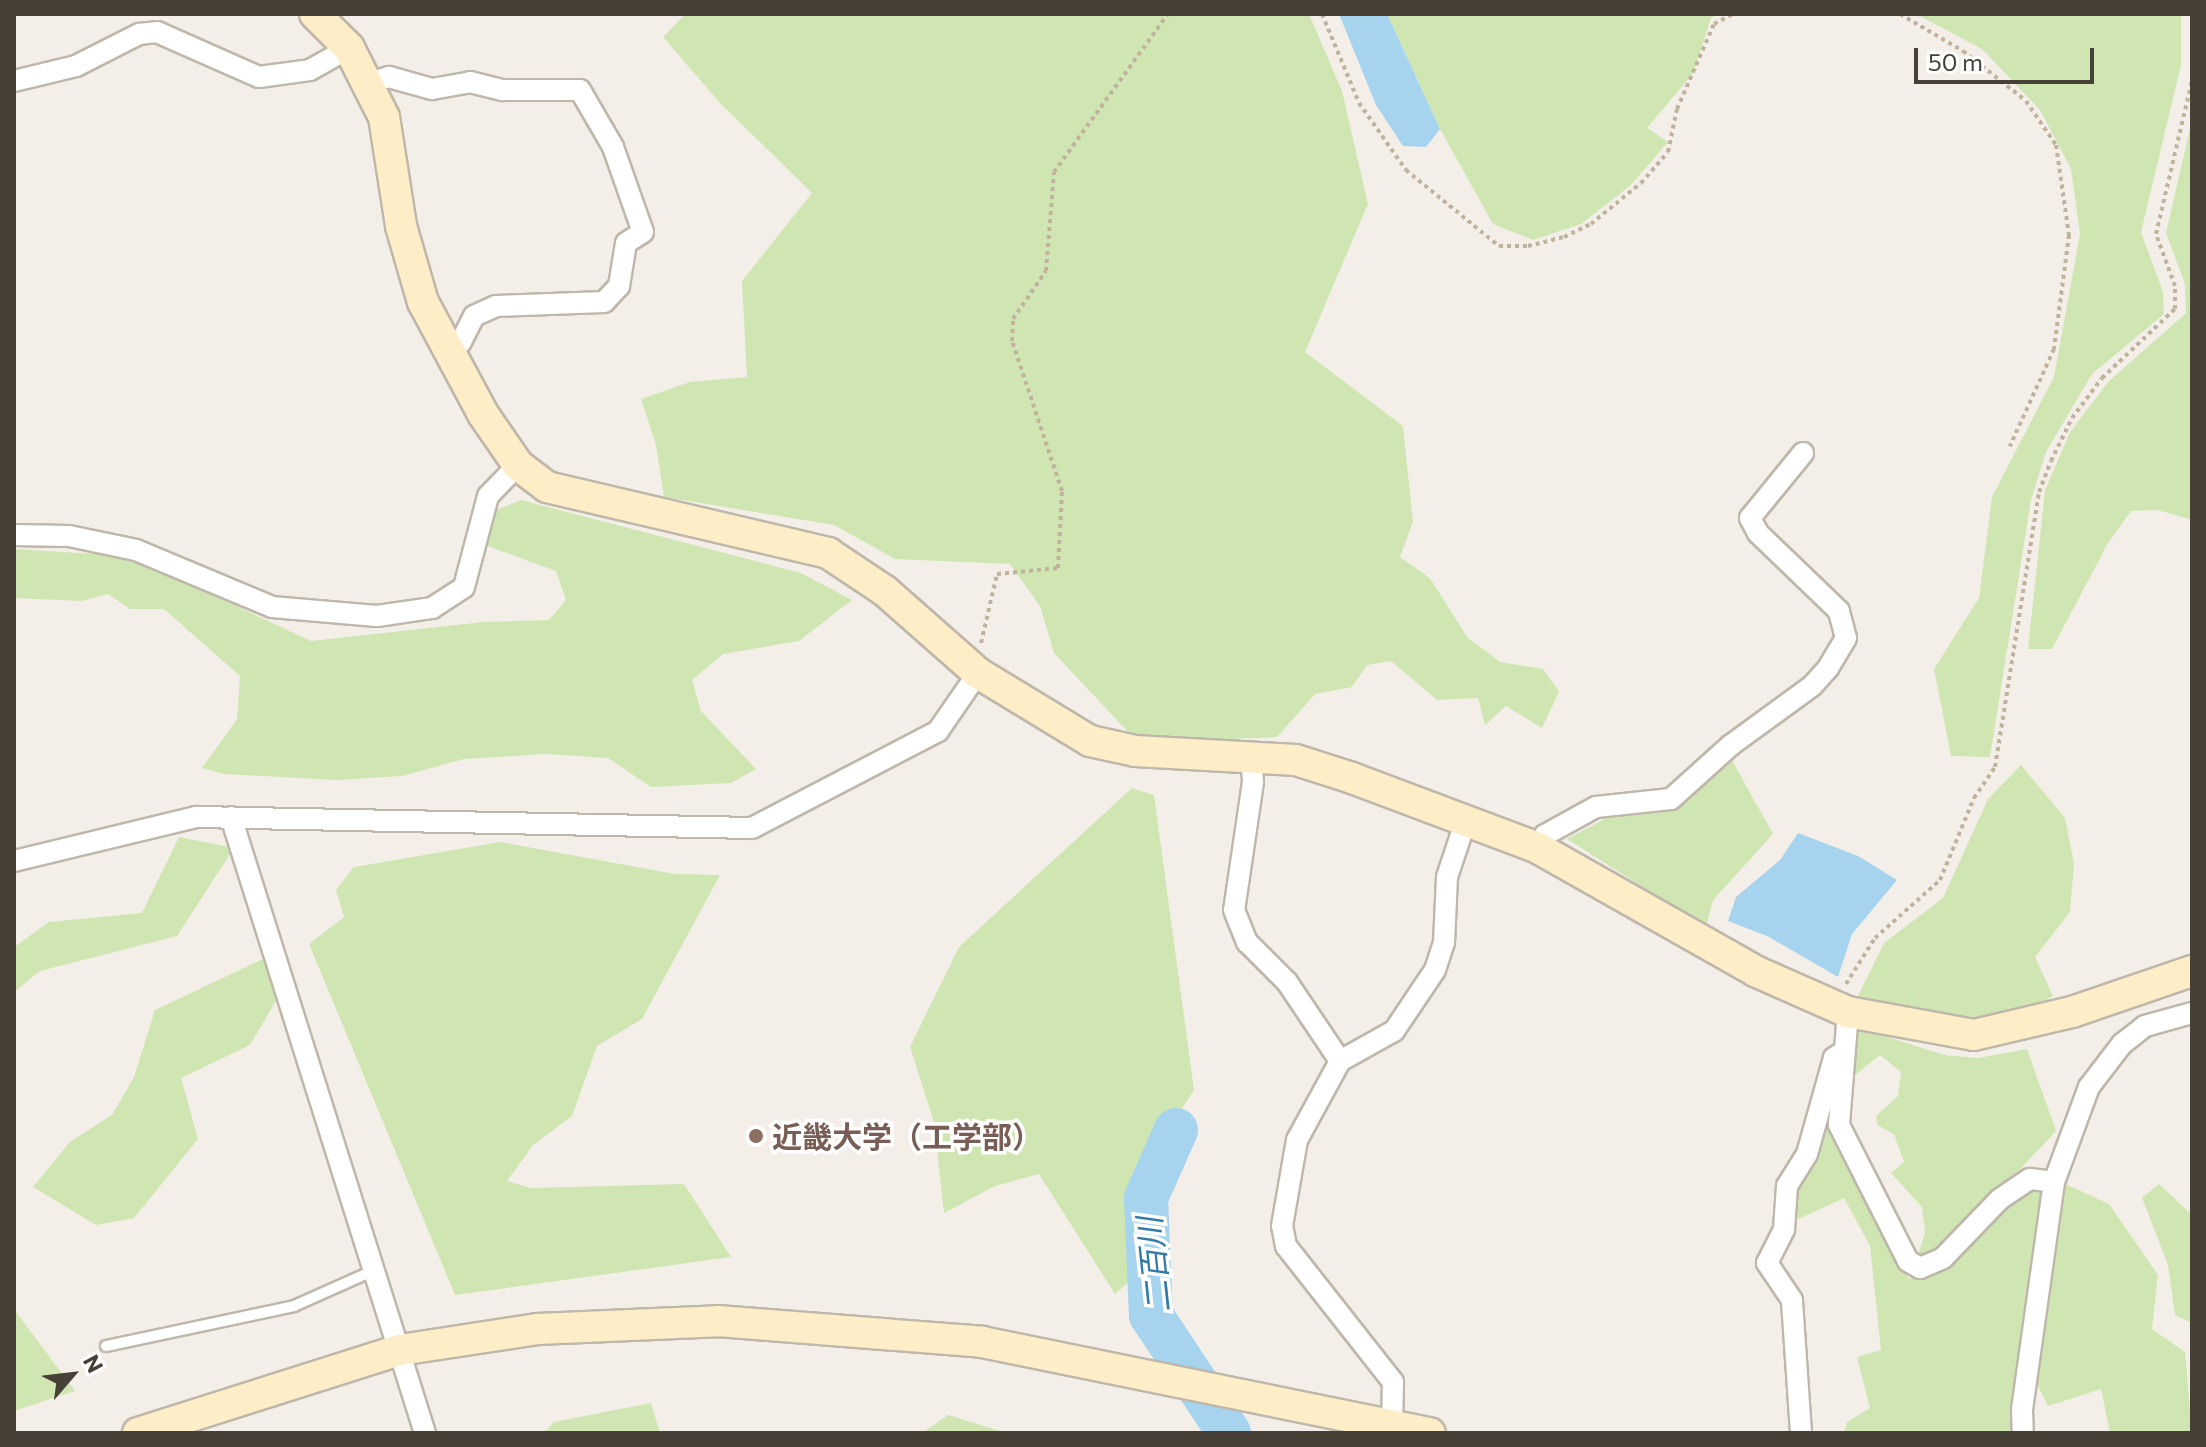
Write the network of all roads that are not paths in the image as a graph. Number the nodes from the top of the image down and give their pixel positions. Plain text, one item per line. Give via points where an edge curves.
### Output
1 (315, 14) edge
2 (349, 48) junction
3 (14, 81) edge
4 (370, 83) junction
5 (448, 351) junction
6 (1803, 453) dead end
7 (518, 465) junction
8 (14, 535) edge
9 (978, 673) junction
10 (1251, 758) junction
11 (231, 817) junction
12 (1466, 820) junction
13 (1538, 848) junction
14 (14, 861) edge
15 (2192, 971) edge
16 (1848, 1012) junction
17 (2192, 1013) edge
18 (1845, 1051) junction
19 (1340, 1061) junction
20 (2054, 1182) junction
21 (375, 1270) junction
22 (106, 1346) dead end
23 (400, 1350) junction
24 (1392, 1426) junction
25 (138, 1433) edge
26 (425, 1433) edge
27 (1430, 1433) edge
28 (1801, 1433) edge
29 (2023, 1433) edge

1 - 2 street
2 - 3 street via 310,70 259,77 157,32 139,34 76,66
2 - 4 street
4 - 5 street via 384,117 405,241 423,302
4 - 5 street via 389,77 432,89 470,82 503,90 580,90 613,147 643,232 626,243 619,286 604,302 496,306 474,316 461,342
5 - 7 street
6 - 13 street via 1750,518 1758,533 1839,611 1846,638 1828,668 1671,799 1596,807 1545,835
7 - 8 street via 488,496 464,587 432,608 391,614 272,607 136,550 69,536
7 - 9 street via 547,487 828,553 885,591
9 - 10 street via 1090,741 1135,751
9 - 11 street via 938,731 752,828
10 - 12 street via 1296,760
10 - 19 street via 1253,782 1234,910 1247,942 1287,982
11 - 14 street via 196,817
11 - 21 street
12 - 13 street
12 - 19 street via 1447,877 1444,943 1435,970 1394,1031
13 - 16 street via 1755,971
15 - 16 street via 2072,1012 1974,1035
16 - 18 street
17 - 20 street via 2145,1026 2122,1044 2089,1087
18 - 20 street via 1839,1125 1908,1261 1920,1268 1943,1258 2000,1199 2030,1179
18 - 28 street via 1834,1058 1807,1154 1787,1186 1784,1229 1767,1263 1792,1300
19 - 24 street via 1297,1140 1282,1226 1286,1246 1393,1382
20 - 29 street
21 - 22 lane via 294,1306
21 - 23 street
23 - 24 street via 538,1329 718,1321 848,1328 982,1342
23 - 25 street
23 - 26 street
24 - 27 street

